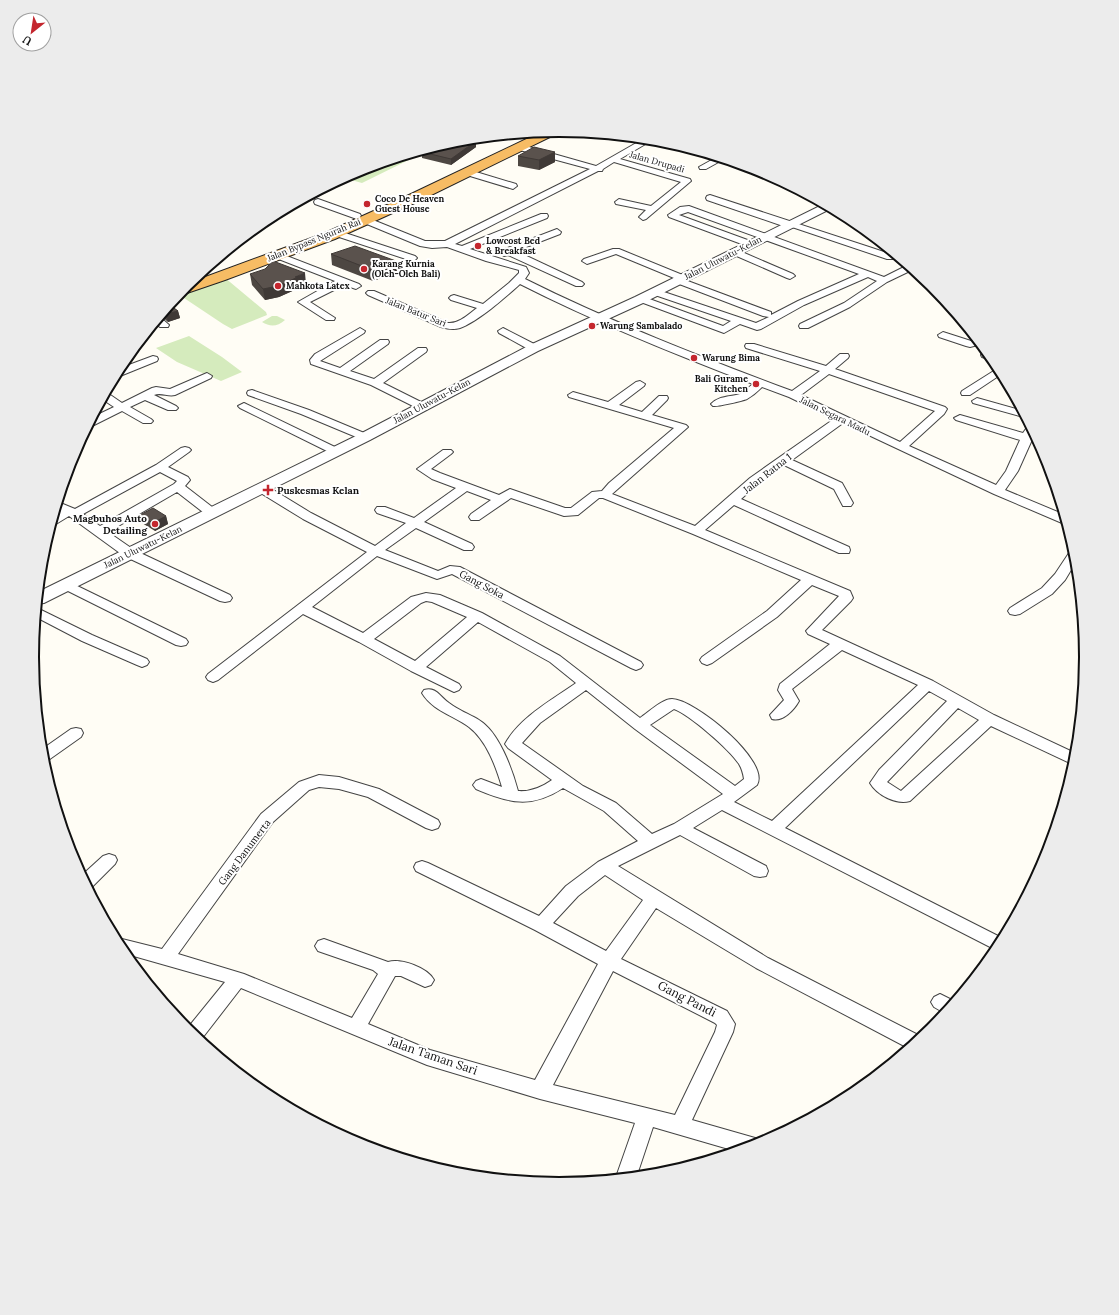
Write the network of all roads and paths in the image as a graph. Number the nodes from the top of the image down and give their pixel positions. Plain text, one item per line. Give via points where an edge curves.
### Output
1 (522, 138) edge
2 (538, 138) edge
3 (642, 144) edge
4 (519, 147) junction
5 (614, 160) junction
6 (715, 161) edge
7 (703, 168) dead end
8 (469, 171) junction
9 (595, 171) junction
10 (513, 186) dead end
11 (710, 198) dead end
12 (318, 202) dead end
13 (619, 202) dead end
14 (653, 209) junction
15 (823, 209) edge
16 (544, 216) dead end
17 (643, 217) dead end
18 (361, 218) junction
19 (790, 225) junction
20 (557, 232) dead end
21 (336, 233) junction
22 (764, 237) junction
23 (447, 244) junction
24 (750, 244) junction
25 (464, 248) junction
26 (508, 251) junction
27 (735, 252) junction
28 (279, 256) junction
29 (890, 257) dead end
30 (412, 258) dead end
31 (489, 259) junction
32 (587, 261) dead end
33 (906, 269) edge
34 (208, 273) edge
35 (868, 274) junction
36 (790, 276) dead end
37 (680, 279) junction
38 (520, 280) junction
39 (884, 280) junction
40 (343, 281) junction
41 (579, 284) dead end
42 (195, 286) edge
43 (356, 286) dead end
44 (842, 286) junction
45 (655, 292) junction
46 (371, 293) dead end
47 (862, 295) junction
48 (454, 298) dead end
49 (641, 299) junction
50 (483, 307) junction
51 (768, 314) dead end
52 (330, 318) dead end
53 (601, 318) junction
54 (738, 321) junction
55 (804, 326) dead end
56 (360, 331) dead end
57 (503, 331) dead end
58 (942, 335) dead end
59 (384, 342) dead end
60 (973, 343) edge
61 (750, 346) dead end
62 (534, 348) junction
63 (422, 350) dead end
64 (139, 355) dead end
65 (136, 356) edge
66 (844, 356) dead end
67 (153, 359) dead end
68 (126, 370) edge
69 (828, 370) junction
70 (342, 372) junction
71 (995, 374) edge
72 (207, 376) dead end
73 (375, 383) junction
74 (761, 383) junction
75 (640, 384) dead end
76 (252, 393) dead end
77 (966, 393) dead end
78 (144, 395) junction
79 (793, 395) junction
80 (573, 396) dead end
81 (108, 398) edge
82 (663, 398) dead end
83 (978, 401) dead end
84 (717, 404) dead end
85 (120, 406) junction
86 (244, 406) dead end
87 (421, 406) junction
88 (610, 406) junction
89 (172, 408) dead end
90 (1019, 413) edge
91 (644, 416) junction
92 (98, 418) edge
93 (960, 418) dead end
94 (841, 419) junction
95 (147, 421) dead end
96 (1029, 433) edge
97 (365, 437) junction
98 (901, 447) junction
99 (185, 450) dead end
100 (335, 451) junction
101 (447, 452) dead end
102 (783, 460) junction
103 (160, 467) junction
104 (178, 487) junction
105 (465, 487) junction
106 (263, 488) junction
107 (998, 491) junction
108 (606, 494) junction
109 (499, 499) junction
110 (733, 500) junction
111 (847, 502) dead end
112 (62, 507) edge
113 (381, 510) dead end
114 (72, 512) junction
115 (212, 513) junction
116 (58, 518) edge
117 (475, 518) dead end
118 (1060, 518) edge
119 (414, 522) junction
120 (697, 531) junction
121 (99, 532) junction
122 (468, 547) dead end
123 (844, 550) dead end
124 (376, 551) junction
125 (129, 553) junction
126 (1071, 561) edge
127 (809, 580) junction
128 (67, 585) junction
129 (42, 598) edge
130 (225, 598) dead end
131 (302, 608) junction
132 (1016, 611) dead end
133 (41, 614) edge
134 (477, 616) junction
135 (364, 638) junction
136 (181, 642) dead end
137 (840, 644) junction
138 (707, 660) dead end
139 (142, 662) dead end
140 (636, 664) dead end
141 (416, 668) junction
142 (213, 677) dead end
143 (586, 683) junction
144 (928, 684) junction
145 (454, 687) dead end
146 (429, 693) dead end
147 (956, 701) junction
148 (777, 715) dead end
149 (989, 719) junction
150 (640, 725) junction
151 (76, 733) dead end
152 (48, 753) edge
153 (1070, 757) edge
154 (564, 780) junction
155 (481, 785) dead end
156 (512, 796) junction
157 (728, 798) junction
158 (432, 824) dead end
159 (680, 828) junction
160 (774, 829) junction
161 (650, 842) junction
162 (109, 860) dead end
163 (604, 866) junction
164 (422, 867) dead end
165 (760, 871) dead end
166 (89, 879) edge
167 (654, 898) junction
168 (541, 925) junction
169 (995, 942) edge
170 (324, 946) dead end
171 (127, 947) edge
172 (166, 957) junction
173 (609, 961) junction
174 (387, 970) junction
175 (238, 979) junction
176 (425, 980) dead end
177 (356, 1028) junction
178 (197, 1031) edge
179 (912, 1041) edge
180 (540, 1090) junction
181 (647, 1117) junction
182 (680, 1125) junction
183 (744, 1144) edge
184 (627, 1174) edge

1 - 18 highway, Jalan Bypass Ngurah Rai
2 - 4 highway, Jalan Bypass Ngurah Rai
3 - 5 street, Jalan Drupadi
4 - 8 highway, Jalan Bypass Ngurah Rai
4 - 9 street
5 - 9 street, Jalan Drupadi
5 - 14 street, Jalan Drupadi via 687,181
6 - 7 street
8 - 10 street
8 - 18 highway, Jalan Bypass Ngurah Rai
9 - 23 street
11 - 19 street
12 - 18 street
13 - 14 street
14 - 17 street, Jalan Drupadi
15 - 19 street, Jalan Uluwatu-Kelan
16 - 25 street
18 - 21 highway, Jalan Bypass Ngurah Rai
18 - 23 street via 423,244
18 - 34 highway, Jalan Bypass Ngurah Rai
19 - 22 street, Jalan Uluwatu-Kelan
19 - 29 street
20 - 26 street
21 - 28 highway, Jalan Bypass Ngurah Rai
21 - 30 street
22 - 24 street, Jalan Uluwatu-Kelan
22 - 24 street via 689,209 682,209 672,216
22 - 35 street
23 - 25 street
24 - 27 street, Jalan Uluwatu-Kelan
25 - 31 street
26 - 31 street
26 - 41 street
27 - 36 street
27 - 37 street, Jalan Uluwatu-Kelan
28 - 40 street
28 - 42 highway, Jalan Bypass Ngurah Rai
31 - 38 street via 522,268 524,272
32 - 37 street via 618,251
33 - 39 street
35 - 39 street
35 - 44 street
37 - 45 street, Jalan Uluwatu-Kelan
37 - 51 street
38 - 50 street, Jalan Batur Sari
38 - 53 street
39 - 47 street
40 - 43 street
40 - 52 street via 303,302
44 - 47 street
44 - 54 street via 801,303 758,327
45 - 49 street, Jalan Uluwatu-Kelan
45 - 54 street
46 - 50 street, Jalan Batur Sari via 451,326 458,325
47 - 55 street via 847,306
48 - 50 street
49 - 53 street, Jalan Uluwatu-Kelan
49 - 54 street via 724,330
53 - 62 street, Jalan Uluwatu-Kelan
53 - 74 street, Jalan Segara Madu via 684,354
56 - 70 street via 315,360 318,365
57 - 62 street
58 - 60 street
59 - 70 street
61 - 69 street
62 - 87 street, Jalan Uluwatu-Kelan
63 - 73 street
64 - 65 street
66 - 69 street
67 - 68 street
69 - 79 street
69 - 98 street via 941,410
70 - 73 street
71 - 77 street
72 - 78 street via 172,393 157,389
73 - 87 street
74 - 79 street, Jalan Segara Madu
74 - 84 street via 744,396
75 - 88 street
76 - 97 street
78 - 85 street
78 - 89 street
79 - 94 street, Jalan Segara Madu
80 - 88 street
81 - 85 street
82 - 91 street
83 - 90 street
85 - 92 street
85 - 95 street
86 - 100 street
87 - 97 street, Jalan Uluwatu-Kelan
88 - 91 street
91 - 108 street via 682,428
93 - 96 street
94 - 98 street, Jalan Segara Madu
94 - 102 street, Jalan Ratna 1
96 - 107 street via 1012,471
97 - 100 street, Jalan Uluwatu-Kelan
98 - 107 street, Jalan Segara Madu
99 - 103 street
100 - 106 street, Jalan Uluwatu-Kelan
101 - 105 street via 423,470
102 - 110 street, Jalan Ratna 1
102 - 111 street via 835,485 842,490
103 - 104 street via 184,480
103 - 114 street
104 - 115 street
104 - 121 street
105 - 109 street
105 - 119 street
106 - 115 street, Jalan Uluwatu-Kelan
106 - 124 street, Gang Soka via 307,516
107 - 118 street, Jalan Segara Madu
108 - 109 street via 596,495 570,513 512,493
108 - 120 street via 611,499
109 - 117 street
110 - 120 street, Jalan Ratna 1
110 - 123 street
112 - 114 street
113 - 119 street
114 - 116 street
114 - 121 street
115 - 125 street, Jalan Uluwatu-Kelan
119 - 122 street
119 - 124 street
120 - 127 street
121 - 125 street
124 - 131 street
124 - 140 street, Gang Soka via 437,575 455,570
125 - 128 street, Jalan Uluwatu-Kelan
125 - 130 street
126 - 132 street via 1047,591
127 - 137 street via 847,595 813,631
127 - 138 street via 772,614
128 - 129 street, Jalan Uluwatu-Kelan
128 - 136 street
131 - 135 street
131 - 142 street
133 - 139 street
134 - 135 street via 426,597 416,600
134 - 141 street
134 - 143 street via 542,651
135 - 141 street
137 - 144 street
137 - 148 street via 785,687 792,701
141 - 145 street
143 - 150 street
143 - 154 street via 535,719 514,742
144 - 147 street
144 - 160 street
146 - 156 street via 444,707 474,724 490,741 505,772
147 - 149 street
147 - 149 street via 884,774 878,782 880,785 904,797
149 - 153 street
150 - 157 street
150 - 157 street via 674,703 730,743 744,759 752,779
151 - 152 street
154 - 156 street via 534,797
154 - 161 street via 577,790 610,807
155 - 156 street
157 - 159 street
157 - 160 street
158 - 172 street, Gang Danumerta via 373,793 339,783 319,781 304,786 268,818
159 - 161 street
159 - 165 street
160 - 169 street
161 - 163 street
162 - 166 street
163 - 167 street
163 - 168 street via 572,891
164 - 168 street
167 - 173 street
167 - 179 street via 762,963
168 - 173 street
170 - 174 street
171 - 172 street, Jalan Taman Sari
172 - 175 street, Jalan Taman Sari
173 - 180 street
173 - 182 street, Gang Pandi via 718,1014 724,1020 724,1032
174 - 176 street via 404,970
174 - 177 street via 386,977
175 - 177 street, Jalan Taman Sari
175 - 178 street
177 - 180 street, Jalan Taman Sari via 427,1057
180 - 181 street, Jalan Taman Sari
181 - 182 street, Jalan Taman Sari
181 - 184 street
182 - 183 street, Jalan Taman Sari

